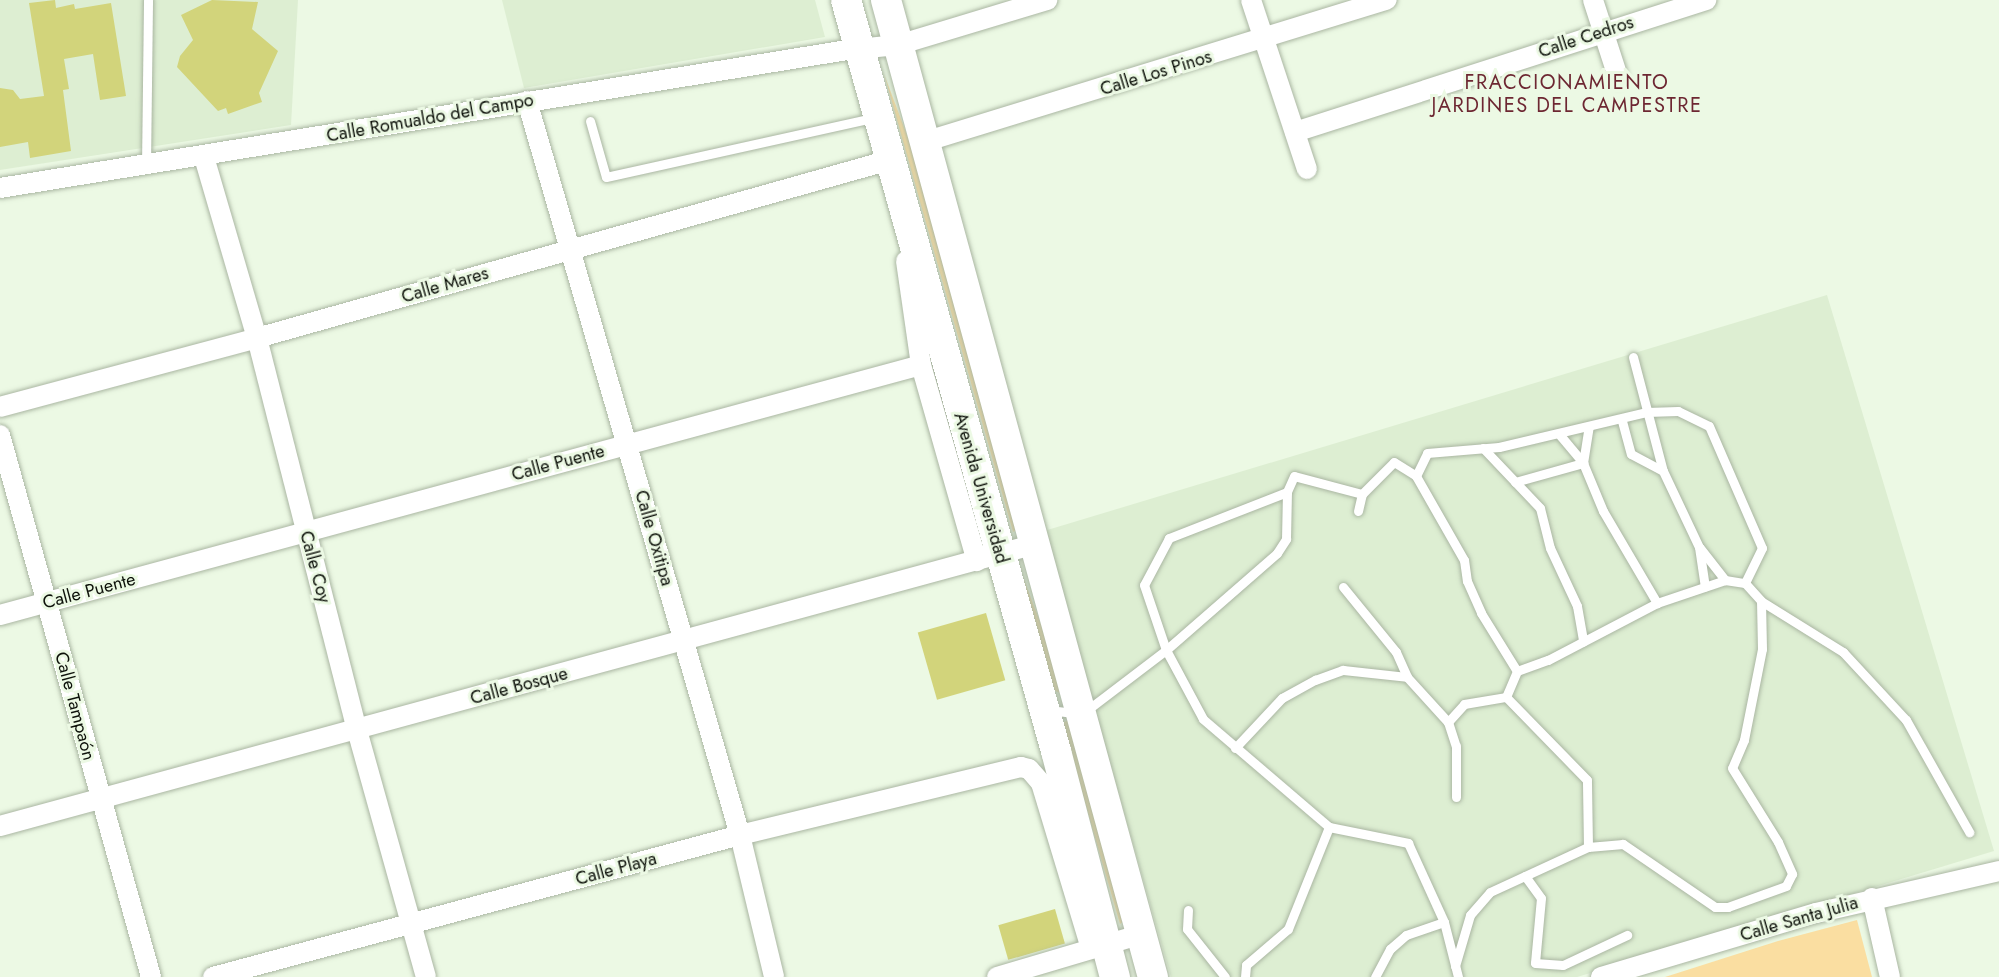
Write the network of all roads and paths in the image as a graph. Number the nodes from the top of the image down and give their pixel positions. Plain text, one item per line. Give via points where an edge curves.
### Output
1 (148, 0) edge
2 (833, 0) edge
3 (846, 0) edge
4 (886, 0) edge
5 (1047, 0) edge
6 (1251, 0) edge
7 (1387, 0) edge
8 (1593, 0) edge
9 (1706, 0) edge
10 (1603, 31) junction
11 (1264, 40) junction
12 (898, 45) junction
13 (853, 49) junction
14 (1618, 77) dead end
15 (527, 101) junction
16 (871, 118) junction
17 (590, 121) dead end
18 (1295, 132) junction
19 (924, 142) junction
20 (204, 157) junction
21 (884, 161) junction
22 (146, 166) junction
23 (1307, 169) dead end
24 (0, 188) edge
25 (570, 249) junction
26 (257, 338) junction
27 (1633, 357) dead end
28 (921, 365) junction
29 (0, 407) edge
30 (1646, 412) junction
31 (1622, 421) junction
32 (1589, 427) junction
33 (1559, 434) junction
34 (0, 435) edge
35 (627, 444) junction
36 (1483, 448) junction
37 (1583, 463) junction
38 (1663, 471) junction
39 (1416, 476) junction
40 (1515, 482) junction
41 (1287, 492) junction
42 (1362, 494) junction
43 (1358, 511) dead end
44 (305, 532) junction
45 (1036, 544) junction
46 (1699, 547) junction
47 (989, 558) junction
48 (1725, 580) junction
49 (1745, 583) junction
50 (1343, 587) dead end
51 (1705, 587) junction
52 (1761, 601) junction
53 (48, 602) junction
54 (1657, 603) junction
55 (0, 615) edge
56 (1583, 641) junction
57 (684, 642) junction
58 (1166, 650) junction
59 (1516, 671) junction
60 (1407, 677) junction
61 (1506, 697) junction
62 (1044, 709) junction
63 (1082, 714) junction
64 (1448, 722) junction
65 (357, 730) junction
66 (1235, 748) junction
67 (1456, 797) dead end
68 (100, 799) junction
69 (0, 826) edge
70 (1329, 827) junction
71 (1968, 832) dead end
72 (740, 835) junction
73 (1588, 847) junction
74 (1999, 871) edge
75 (1525, 876) junction
76 (1872, 898) junction
77 (1188, 910) dead end
78 (1444, 922) junction
79 (410, 924) junction
80 (1142, 933) junction
81 (1627, 935) dead end
82 (1099, 946) junction
83 (1455, 966) junction
84 (150, 977) edge
85 (213, 977) edge
86 (426, 977) edge
87 (774, 977) edge
88 (997, 977) edge
89 (1115, 977) edge
90 (1153, 977) edge
91 (1225, 977) edge
92 (1245, 977) edge
93 (1375, 977) edge
94 (1458, 977) edge
95 (1601, 977) edge
96 (1890, 977) edge

1 - 22 lane
2 - 13 street
3 - 13 main road, Avenida Universidad
4 - 12 main road, Avenida Universidad
5 - 12 street, Calle Romualdo del Campo
6 - 11 street
7 - 11 street, Calle Los Pinos
8 - 10 street
9 - 10 street, Calle Cedros
10 - 14 street
10 - 18 street, Calle Cedros
11 - 18 street
11 - 19 street, Calle Los Pinos
12 - 13 street, Calle Romualdo del Campo
12 - 19 main road, Avenida Universidad
13 - 15 street, Calle Romualdo del Campo
13 - 16 main road, Avenida Universidad
15 - 20 street, Calle Romualdo del Campo
15 - 25 street, Calle Oxitipa
16 - 17 lane via 606,177
16 - 21 main road, Avenida Universidad
18 - 23 street
19 - 45 main road, Avenida Universidad
20 - 22 street, Calle Romualdo del Campo
20 - 26 street, Calle Coy
21 - 25 street, Calle Mares
21 - 28 street via 910,274
21 - 47 main road, Avenida Universidad
22 - 24 street, Calle Romualdo del Campo
25 - 26 street, Calle Mares
25 - 35 street, Calle Oxitipa
26 - 29 street, Calle Mares
26 - 44 street, Calle Coy
27 - 30 lane
28 - 35 street, Calle Puente
28 - 47 street
30 - 31 lane
30 - 38 lane
30 - 49 lane via 1678,411 1709,426 1762,548
31 - 32 lane
31 - 38 lane via 1631,454
32 - 33 lane
32 - 37 lane
33 - 36 lane
33 - 37 lane
34 - 53 street, Calle Tampaón
35 - 44 street, Calle Puente
35 - 57 street, Calle Oxitipa
36 - 39 lane via 1427,453
36 - 40 lane
37 - 40 lane
37 - 54 lane via 1603,511
38 - 46 lane
39 - 42 lane via 1394,462
39 - 59 lane via 1464,560 1467,581 1481,613
40 - 56 lane via 1540,508 1550,548 1577,606
41 - 42 lane via 1294,476
41 - 58 lane via 1286,539 1277,553
41 - 58 lane via 1169,538 1144,585
42 - 43 lane
44 - 53 street, Calle Puente
44 - 65 street, Calle Coy
45 - 47 street, Calle Bosque
45 - 63 main road, Avenida Universidad
46 - 48 lane
46 - 51 lane
47 - 57 street, Calle Bosque
47 - 62 main road, Avenida Universidad
48 - 49 lane
48 - 51 lane
49 - 52 lane
50 - 60 lane via 1396,652
51 - 54 lane
52 - 71 lane via 1843,652 1906,720
52 - 73 lane via 1762,649 1744,740 1732,768 1778,842 1792,874 1786,886 1728,907 1714,907 1623,844
53 - 55 street, Calle Puente
53 - 68 street, Calle Tampaón
54 - 56 lane
56 - 59 lane via 1548,660
57 - 65 street, Calle Bosque
57 - 72 street, Calle Oxitipa
58 - 63 lane
58 - 66 lane via 1203,719
59 - 61 lane
60 - 64 lane
60 - 66 lane via 1343,670 1315,680 1282,698
61 - 64 lane via 1464,704
61 - 73 lane via 1587,780
62 - 63 lane
62 - 82 main road, Avenida Universidad
63 - 80 main road, Avenida Universidad
64 - 67 lane via 1456,746
65 - 68 street, Calle Bosque
65 - 79 street, Calle Coy
66 - 70 lane
68 - 69 street, Calle Bosque
68 - 84 street, Calle Tampaón
70 - 78 lane via 1408,843
70 - 92 lane via 1288,929 1246,965
72 - 79 street, Calle Playa
72 - 82 street, Calle Playa via 1021,767 1029,769 1041,783
72 - 87 street, Calle Oxitipa
73 - 75 lane
74 - 76 street, Calle Santa Julia
75 - 81 lane via 1541,897 1535,963 1563,965
75 - 83 lane via 1490,892 1470,915
76 - 95 street, Calle Santa Julia
76 - 96 street
77 - 91 lane via 1187,929
78 - 83 lane
78 - 93 lane via 1406,935 1390,949
79 - 85 street, Calle Playa
79 - 86 street, Calle Coy
80 - 82 street
80 - 90 main road, Avenida Universidad
82 - 88 street
82 - 89 main road, Avenida Universidad
83 - 94 lane

